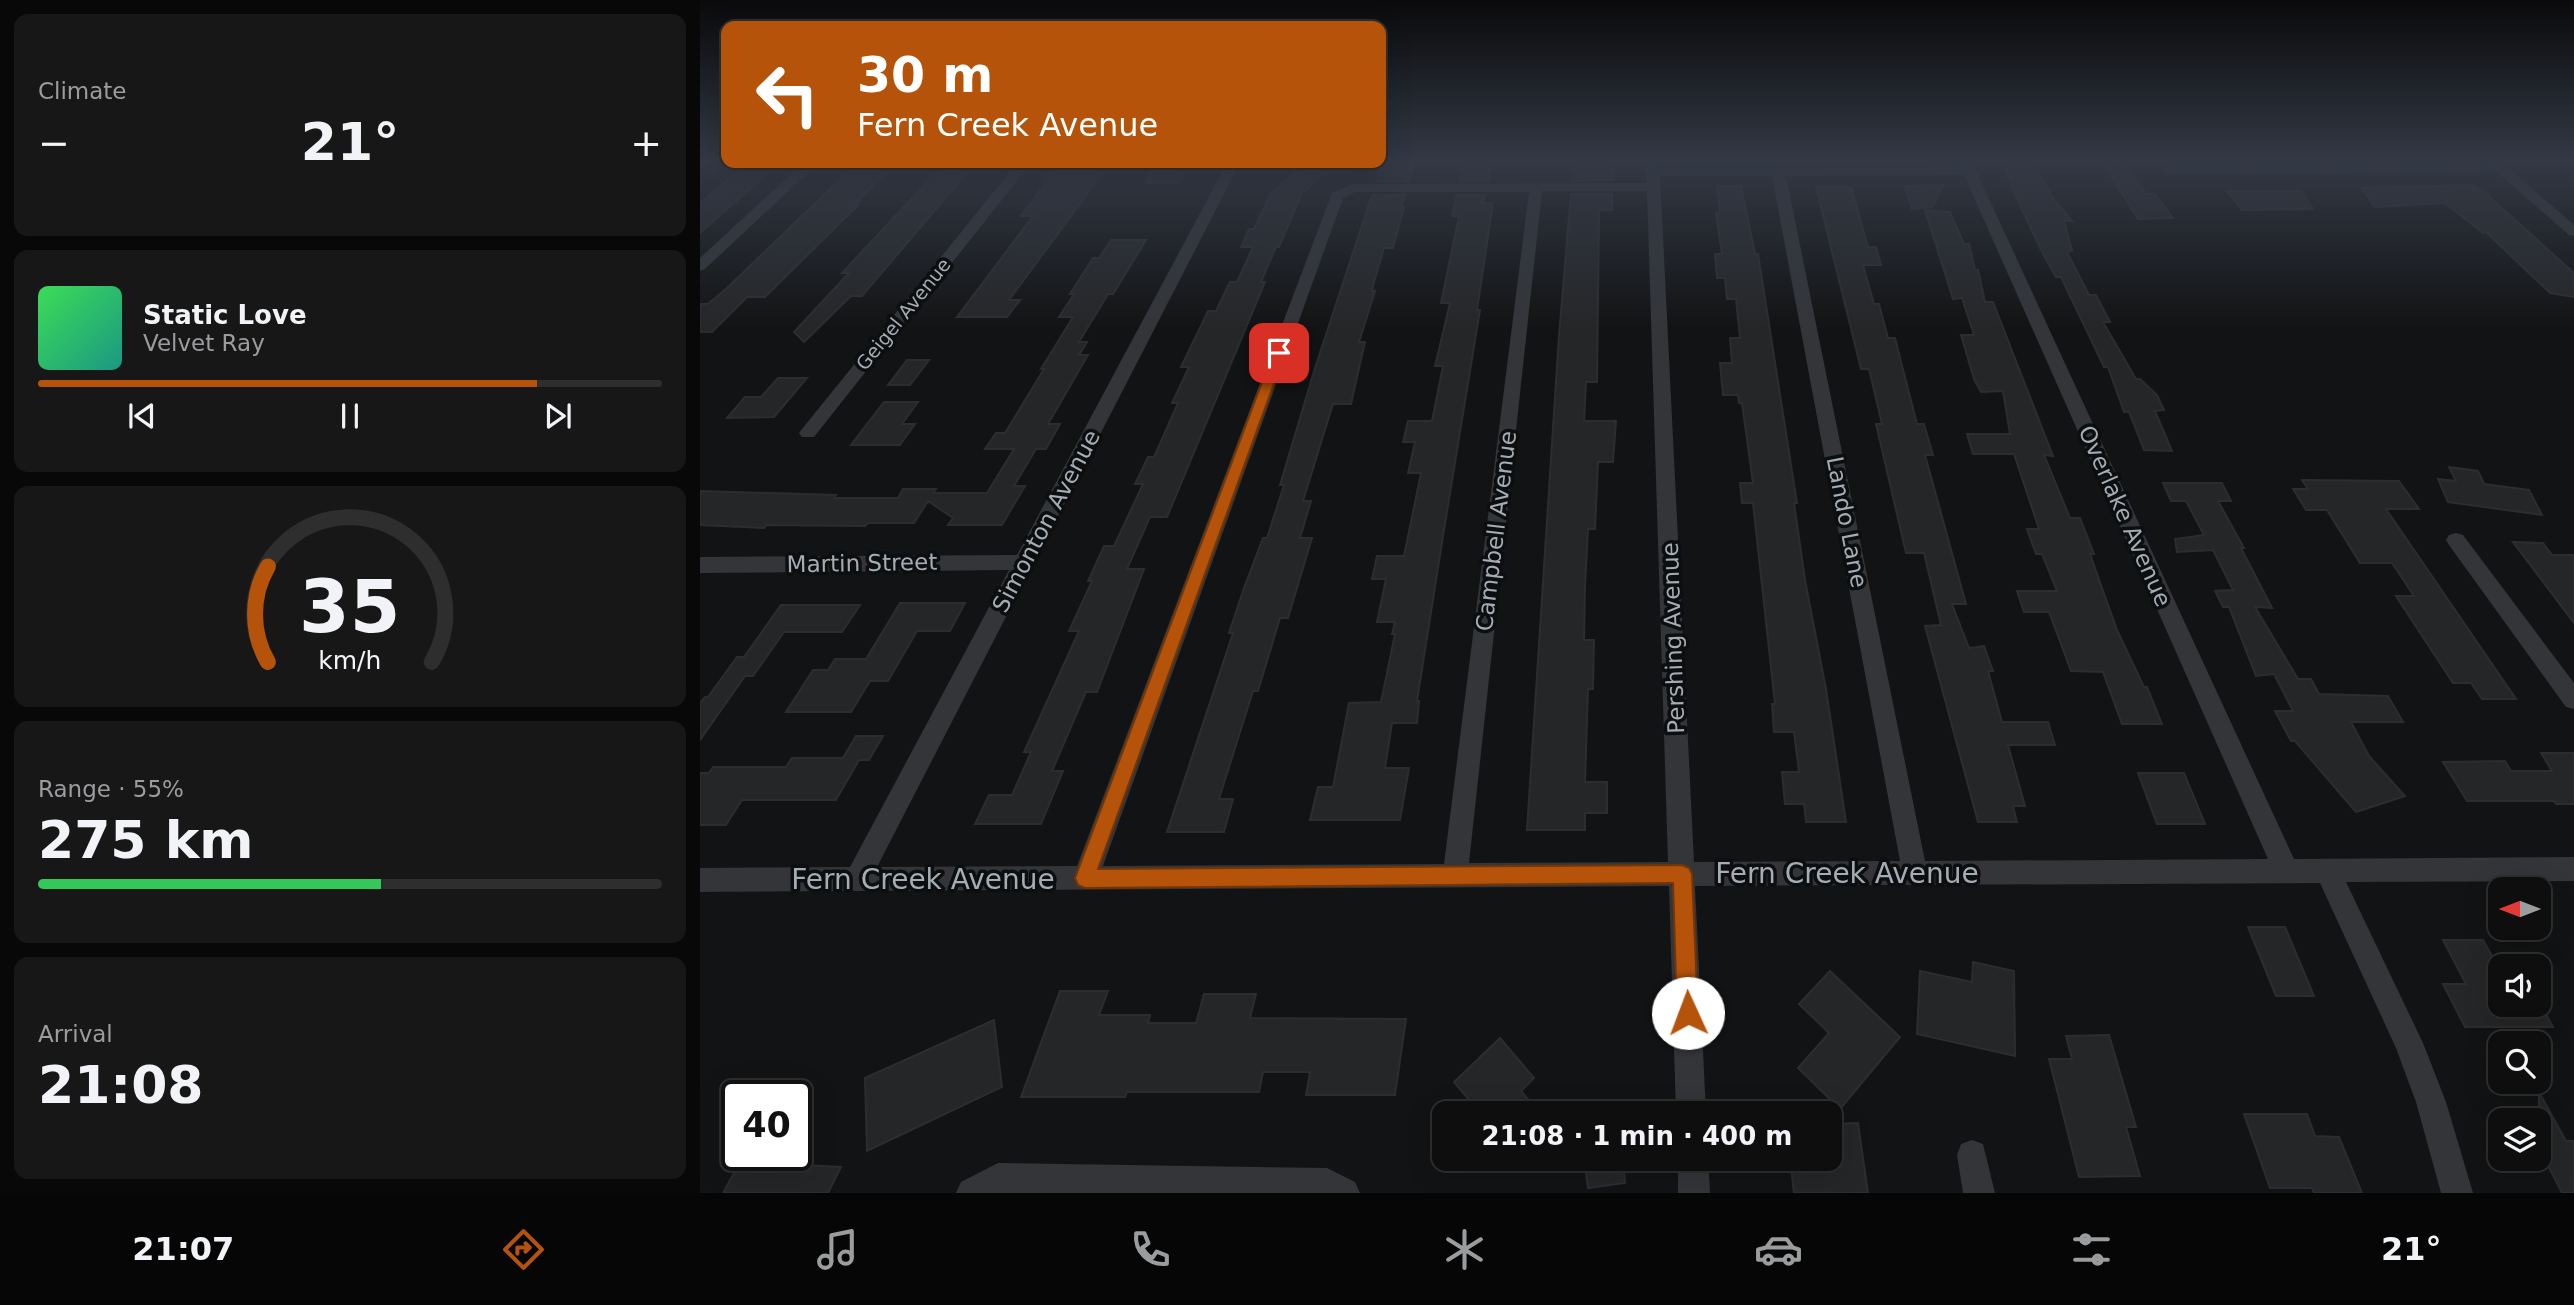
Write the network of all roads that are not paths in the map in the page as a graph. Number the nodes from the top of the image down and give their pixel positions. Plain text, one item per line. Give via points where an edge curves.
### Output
1 (752, 218) edge
2 (980, 218) edge
3 (1205, 218) edge
4 (1329, 218) edge
5 (1532, 218) edge
6 (1656, 218) edge
7 (1787, 218) edge
8 (1990, 218) edge
9 (2558, 218) edge
10 (2574, 232) edge
11 (700, 266) edge
12 (808, 433) dead end
13 (2456, 540) dead end
14 (1024, 562) junction
15 (700, 565) edge
16 (2574, 700) edge
17 (2574, 869) edge
18 (2286, 870) junction
19 (2328, 870) junction
20 (1915, 873) junction
21 (1682, 874) junction
22 (1455, 876) junction
23 (1085, 878) junction
24 (857, 879) junction
25 (700, 880) edge
26 (1691, 1101) edge
27 (1972, 1155) dead end
28 (1693, 1171) edge
29 (972, 1193) edge
30 (1344, 1193) edge
31 (1694, 1193) edge
32 (1979, 1193) edge
33 (2457, 1193) edge

1 - 11 street
2 - 12 street, Geigel Avenue
3 - 14 street, Simonton Avenue
4 - 23 street
5 - 22 street, Campbell Avenue
6 - 21 street, Pershing Avenue
7 - 20 street, Lando Lane
8 - 18 street, Overlake Avenue
9 - 10 street
13 - 16 street
14 - 15 street, Martin Street
14 - 24 street, Simonton Avenue
17 - 19 street, Fern Creek Avenue
18 - 19 street, Fern Creek Avenue
18 - 20 street, Fern Creek Avenue
19 - 33 street via 2409,1043
20 - 21 street, Fern Creek Avenue
21 - 22 street, Fern Creek Avenue
21 - 26 street, Pershing Avenue
22 - 23 street, Fern Creek Avenue
23 - 24 street, Fern Creek Avenue
24 - 25 street, Fern Creek Avenue
27 - 32 street
28 - 31 street
29 - 30 street via 998,1179 1327,1184

